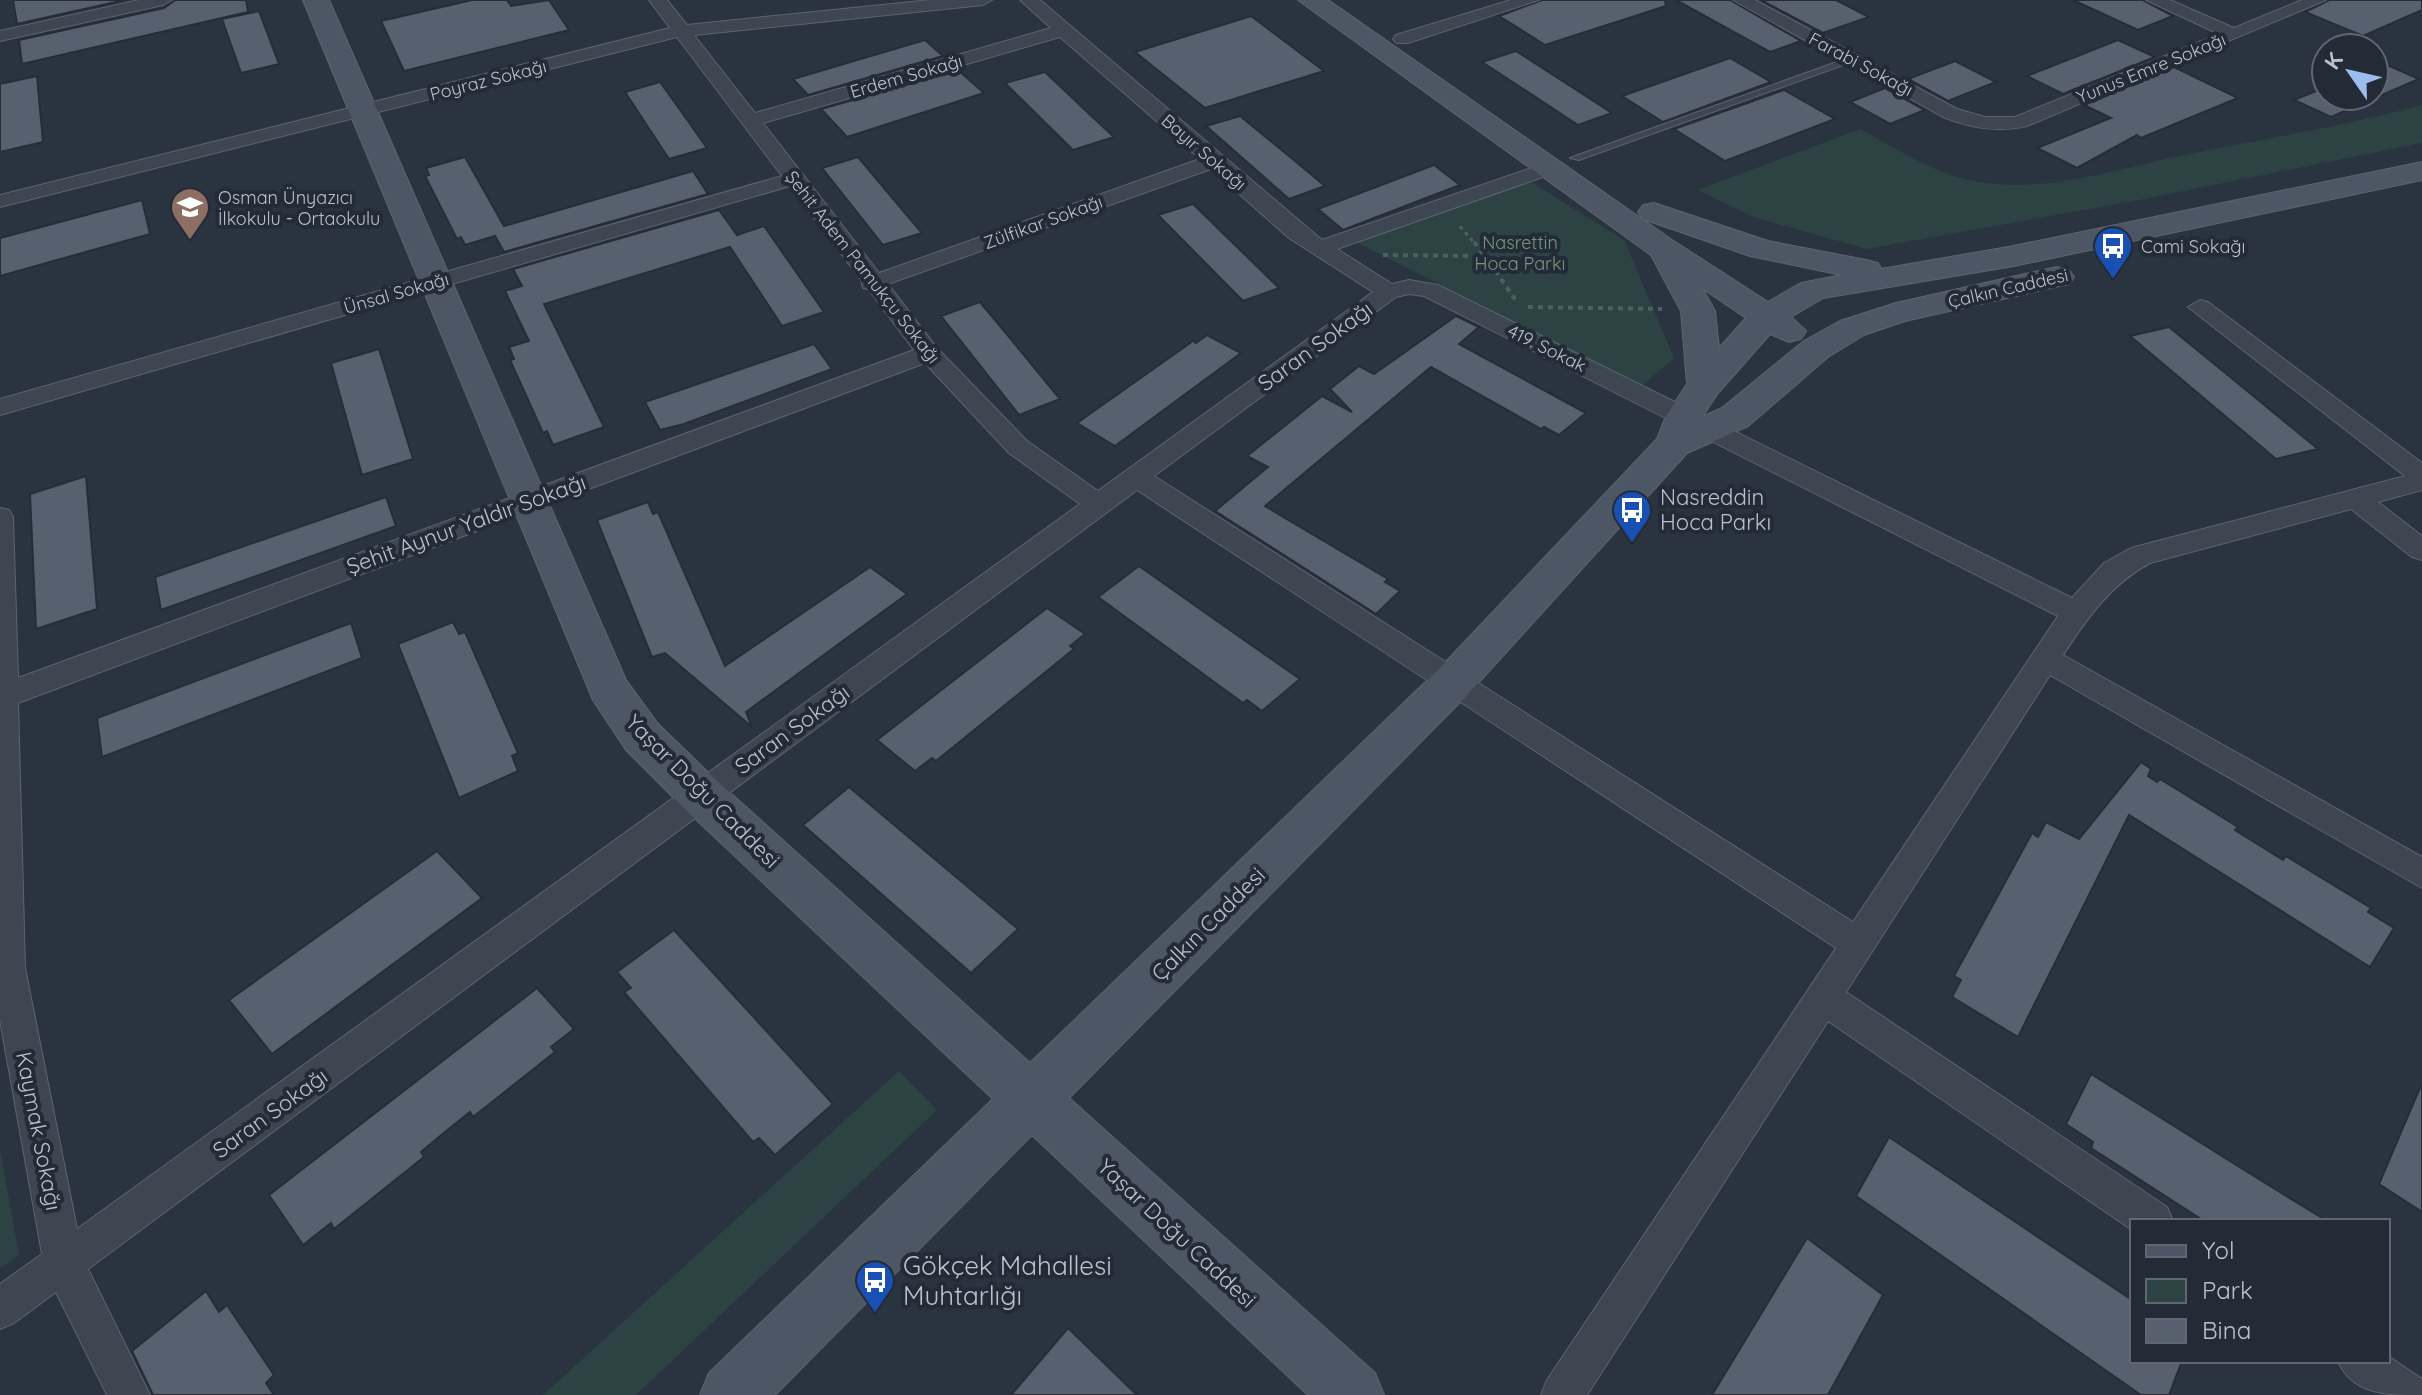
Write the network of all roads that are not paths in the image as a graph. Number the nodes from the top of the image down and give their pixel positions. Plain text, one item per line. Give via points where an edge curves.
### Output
1 (163, 0) edge
2 (316, 0) edge
3 (658, 0) edge
4 (983, 0) edge
5 (1029, 0) edge
6 (1311, 0) edge
7 (1346, 0) edge
8 (1530, 0) edge
9 (1742, 0) edge
10 (2155, 0) edge
11 (2317, 0) edge
12 (1064, 30) junction
13 (681, 31) junction
14 (2234, 34) junction
15 (0, 36) edge
16 (1402, 39) junction
17 (1852, 60) junction
18 (363, 111) junction
19 (749, 121) junction
20 (1982, 123) joint
21 (1215, 161) junction
22 (1562, 163) junction
23 (2422, 171) edge
24 (793, 179) junction
25 (2422, 195) edge
26 (0, 201) edge
27 (1654, 212) junction
28 (1661, 247) junction
29 (1319, 248) junction
30 (1892, 274) junction
31 (434, 282) junction
32 (871, 283) junction
33 (1398, 290) junction
34 (1775, 294) junction
35 (2200, 307) dead end
36 (1852, 328) junction
37 (1816, 349) junction
38 (929, 353) junction
39 (1705, 385) junction
40 (0, 407) edge
41 (1690, 430) junction
42 (1136, 477) junction
43 (2422, 478) edge
44 (2355, 498) junction
45 (526, 501) junction
46 (1098, 504) junction
47 (0, 517) edge
48 (2422, 550) edge
49 (2076, 612) junction
50 (2046, 659) junction
51 (1454, 681) junction
52 (3, 696) junction
53 (702, 796) junction
54 (2422, 874) edge
55 (1858, 944) junction
56 (1823, 997) junction
57 (1031, 1099) junction
58 (2150, 1219) edge
59 (64, 1265) junction
60 (0, 1309) edge
61 (2362, 1363) edge
62 (129, 1395) edge
63 (731, 1395) edge
64 (1353, 1395) edge
65 (1562, 1395) edge
66 (2409, 1395) edge

1 - 15 street
2 - 18 main road, Yaşar Doğu Caddesi
3 - 13 street, Şehit Adem Pamukçu Sokağı
4 - 13 street, Poyraz Sokağı
5 - 12 street, Bayır Sokağı
6 - 22 main road
7 - 16 main road
8 - 16 street
9 - 17 street, Farabi Sokağı
10 - 14 street
11 - 14 street, Yunus Emre Sokağı
12 - 19 street, Erdem Sokağı
12 - 21 street, Bayır Sokağı
13 - 18 street, Poyraz Sokağı
13 - 19 street, Şehit Adem Pamukçu Sokağı
14 - 20 street, Yunus Emre Sokağı via 2020,122
16 - 22 main road
17 - 20 street, Farabi Sokağı via 1950,113
17 - 22 lane
18 - 26 street, Poyraz Sokağı
18 - 31 main road, Yaşar Doğu Caddesi
19 - 24 street, Şehit Adem Pamukçu Sokağı
21 - 29 street, Bayır Sokağı
21 - 32 street, Zülfikar Sokağı
22 - 27 main road
22 - 28 main road
22 - 29 street
23 - 30 main road, Çalkın Caddesi via 2014,256
24 - 31 street, Ünsal Sokağı
24 - 32 street, Şehit Adem Pamukçu Sokağı
25 - 36 main road, Çalkın Caddesi via 1939,303
27 - 30 main road via 1761,249
27 - 34 main road
28 - 34 main road
28 - 39 main road via 1698,311
29 - 33 street, Bayır Sokağı
30 - 34 main road, Çalkın Caddesi
31 - 40 street, Ünsal Sokağı
31 - 45 main road, Yaşar Doğu Caddesi
32 - 38 street, Şehit Adem Pamukçu Sokağı
33 - 41 street, 419. Sokak via 1430,290
33 - 42 street, Saran Sokağı
34 - 36 main road
34 - 37 main road
34 - 39 main road, Çalkın Caddesi
35 - 43 street
36 - 37 main road, Çalkın Caddesi
37 - 41 main road, Çalkın Caddesi via 1735,417
38 - 45 street, Şehit Aynur Yaldır Sokağı
38 - 46 street, Şehit Adem Pamukçu Sokağı via 1009,439
39 - 41 main road, Çalkın Caddesi
41 - 49 street, 419. Sokak
41 - 51 main road, Çalkın Caddesi
42 - 46 street, Saran Sokağı
42 - 51 street
43 - 44 street
44 - 48 street
44 - 49 street via 2141,555 2114,570
45 - 52 street, Şehit Aynur Yaldır Sokağı
45 - 53 main road, Yaşar Doğu Caddesi via 623,713
46 - 53 street, Saran Sokağı
47 - 52 street, Kaymak Sokağı
49 - 50 street
50 - 54 street
50 - 55 street
51 - 55 street
51 - 57 main road, Çalkın Caddesi
52 - 59 street, Kaymak Sokağı via 8,968
53 - 57 main road, Yaşar Doğu Caddesi
53 - 59 street, Saran Sokağı
55 - 56 street
56 - 58 street
56 - 65 street
57 - 63 main road, Çalkın Caddesi
57 - 64 main road, Yaşar Doğu Caddesi
59 - 60 street, Saran Sokağı
59 - 62 street, Kaymak Sokağı
61 - 66 street

